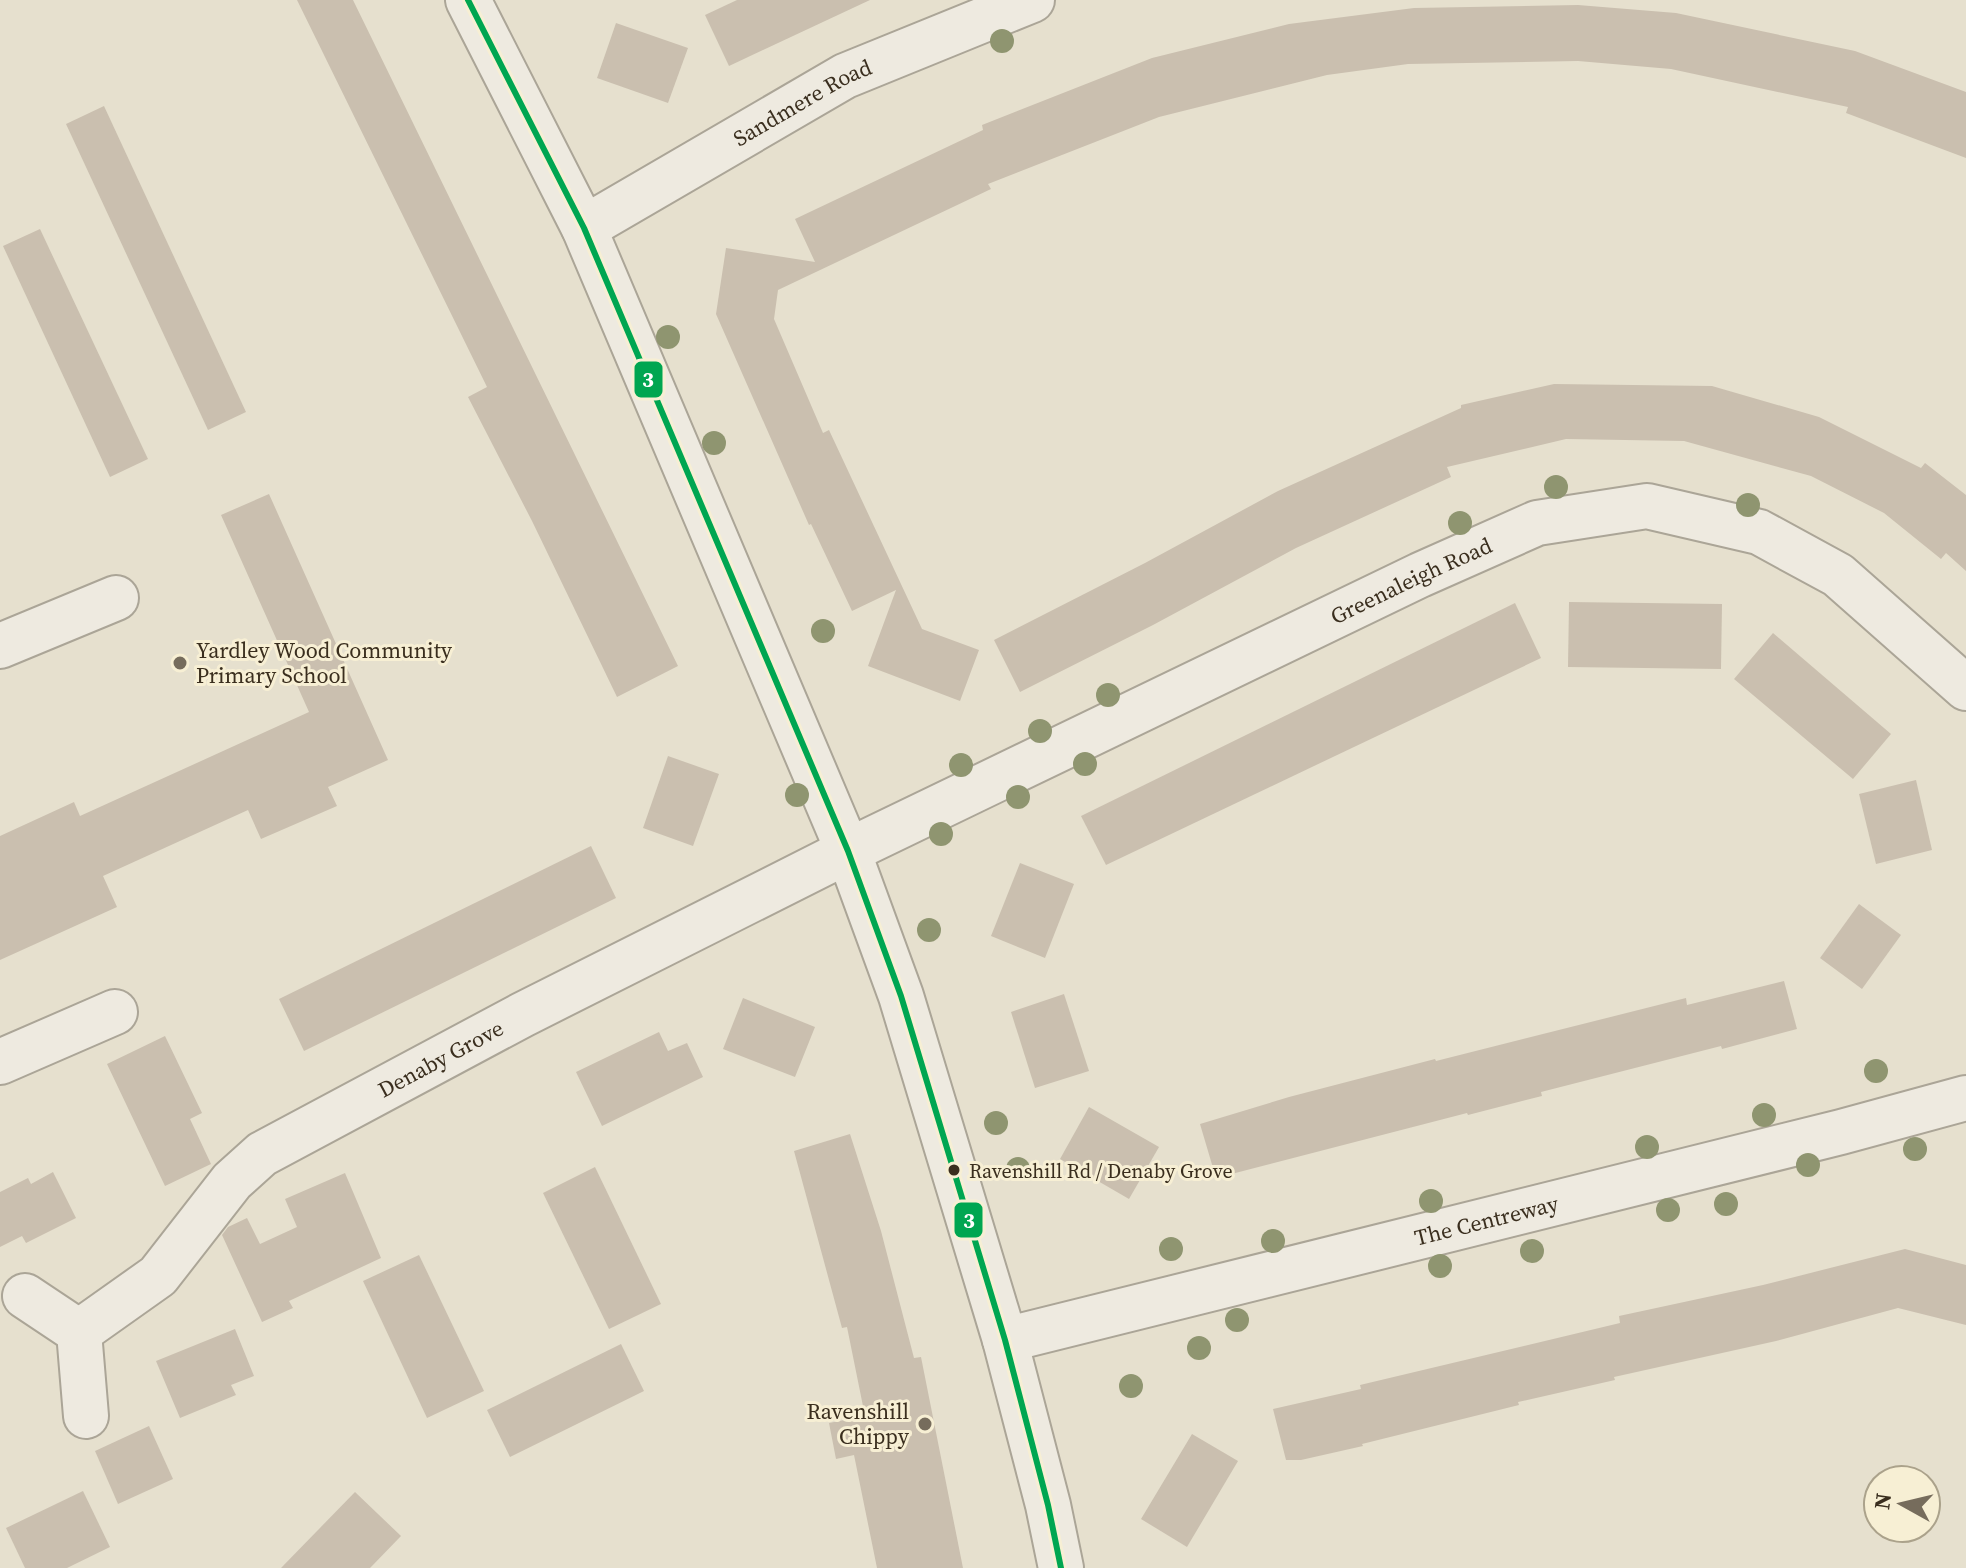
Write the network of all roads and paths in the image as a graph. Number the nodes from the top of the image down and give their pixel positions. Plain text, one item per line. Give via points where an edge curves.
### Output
1 (468, 0) edge
2 (1032, 0) edge
3 (584, 228) junction
4 (116, 598) dead end
5 (0, 646) edge
6 (1966, 688) edge
7 (848, 851) junction
8 (115, 1012) dead end
9 (0, 1062) edge
10 (1966, 1098) edge
11 (25, 1296) dead end
12 (79, 1332) junction
13 (1005, 1340) junction
14 (86, 1416) dead end
15 (1061, 1568) edge

1 - 3 street
2 - 3 street, Sandmere Road via 845,76
3 - 7 street
4 - 5 street
6 - 7 street, Greenaleigh Road via 1838,575 1759,532 1647,506 1537,523
7 - 12 street, Denaby Grove via 522,1015 262,1154 216,1199 158,1276
7 - 13 street via 901,996
8 - 9 street
10 - 13 street, The Centreway
11 - 12 street
12 - 14 street
13 - 15 street

